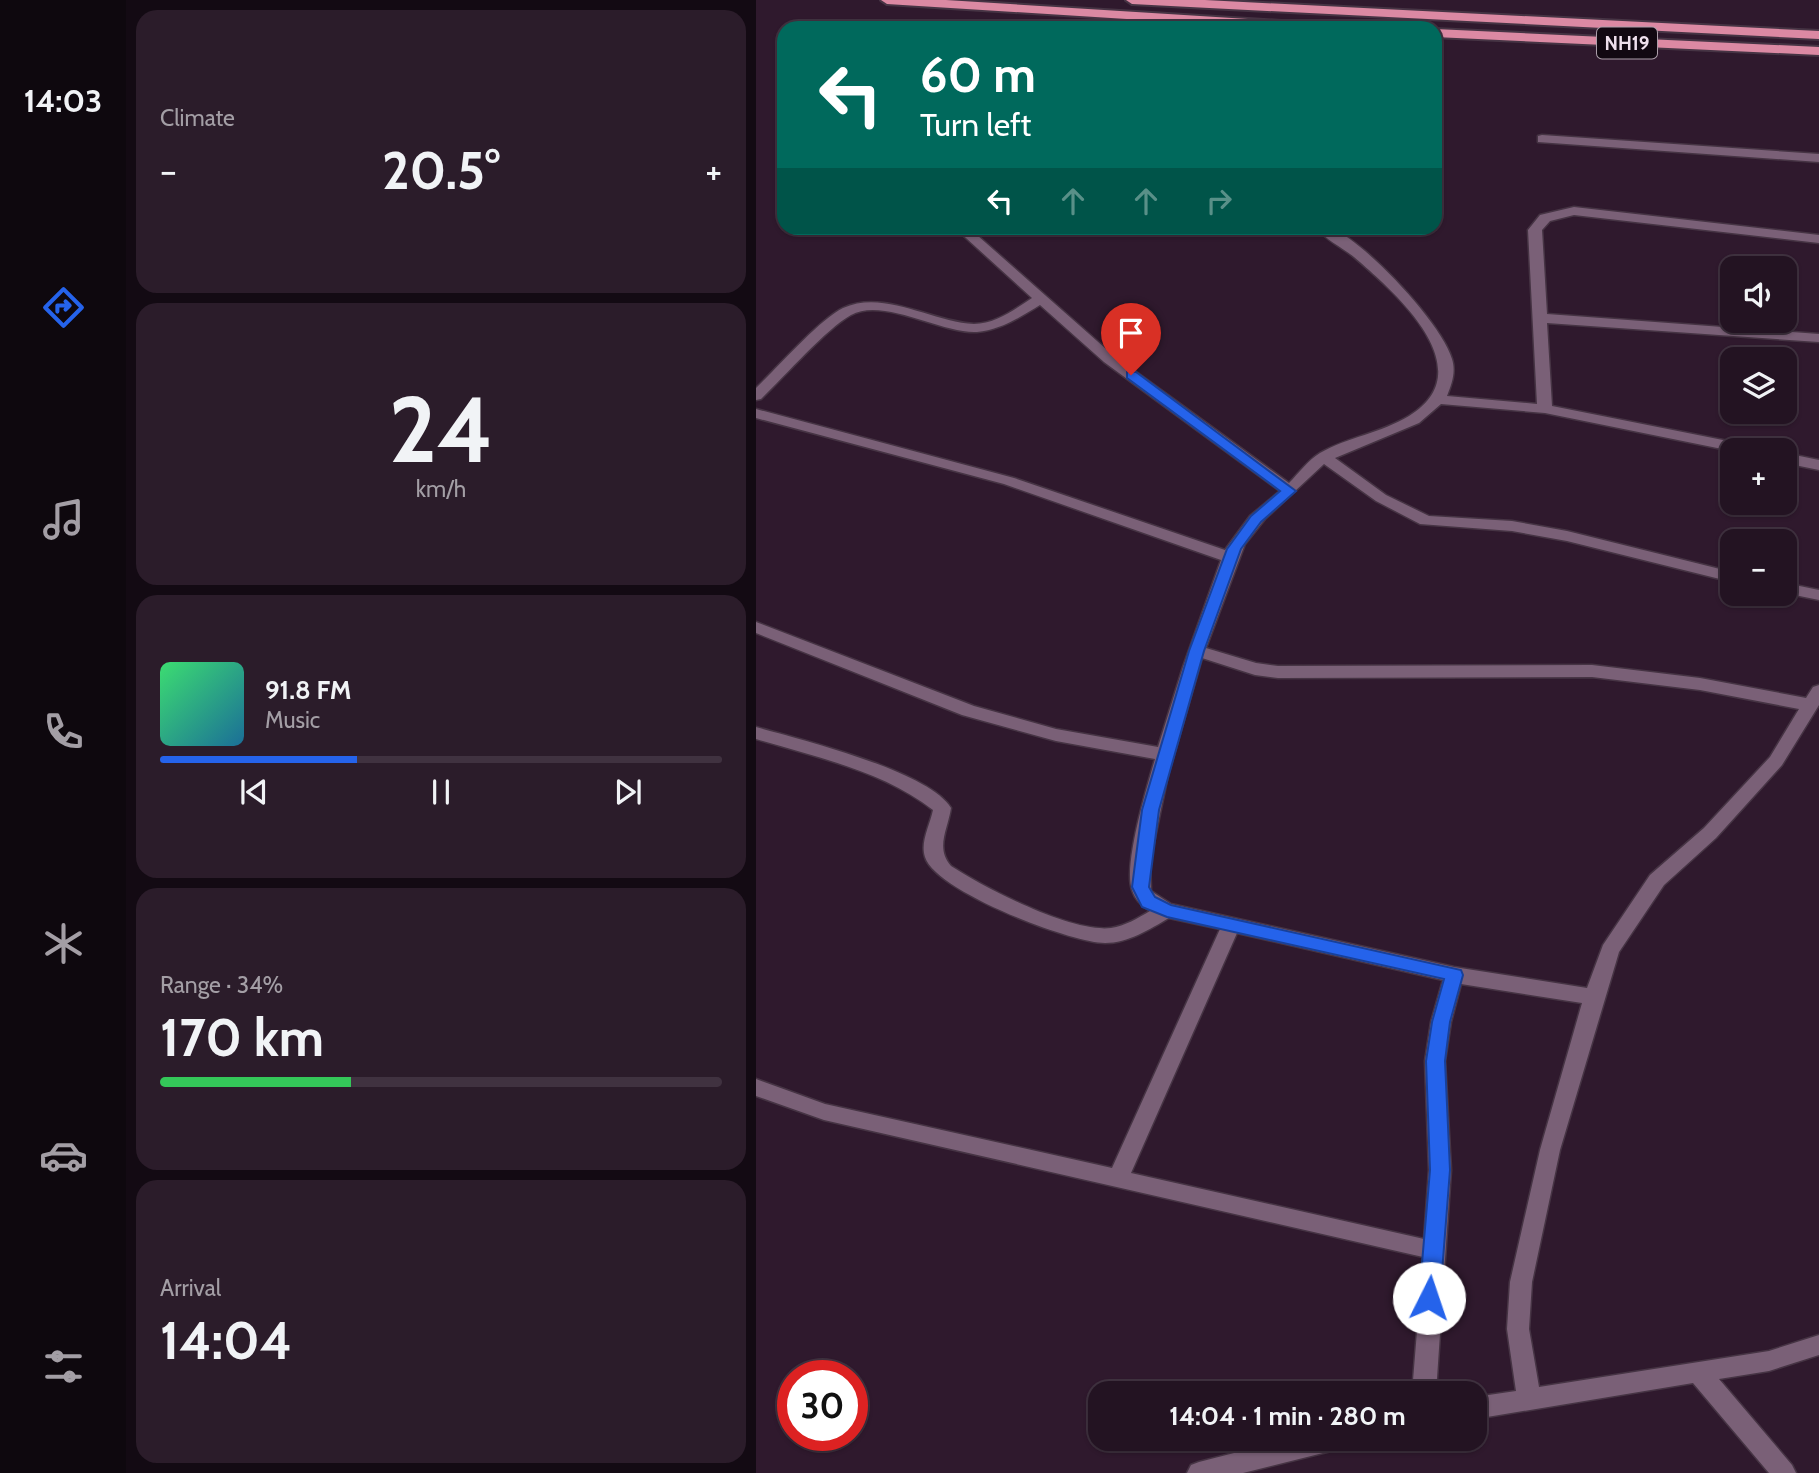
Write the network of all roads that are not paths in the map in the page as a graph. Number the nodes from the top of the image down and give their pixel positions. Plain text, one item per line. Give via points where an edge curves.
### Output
1 (887, 0) edge
2 (1132, 0) edge
3 (1115, 21) edge
4 (1442, 33) edge
5 (1819, 35) edge
6 (1819, 51) edge
7 (1542, 139) dead end
8 (1819, 158) edge
9 (970, 235) edge
10 (1335, 235) edge
11 (1819, 239) edge
12 (1041, 298) junction
13 (1538, 318) junction
14 (1819, 338) edge
15 (756, 396) edge
16 (1436, 399) junction
17 (1545, 409) junction
18 (756, 413) edge
19 (1720, 444) edge
20 (1324, 457) junction
21 (1797, 460) edge
22 (1819, 465) edge
23 (1289, 491) junction
24 (1231, 558) junction
25 (1720, 574) edge
26 (1797, 590) edge
27 (1819, 595) edge
28 (756, 628) edge
29 (1197, 651) junction
30 (1815, 698) edge
31 (756, 733) edge
32 (1167, 755) junction
33 (1167, 910) junction
34 (1232, 924) junction
35 (1454, 975) junction
36 (1594, 997) junction
37 (756, 1087) edge
38 (1118, 1179) junction
39 (1432, 1250) junction
40 (1819, 1345) edge
41 (1698, 1372) junction
42 (1424, 1381) edge
43 (1528, 1398) junction
44 (1487, 1406) edge
45 (1287, 1451) edge
46 (1199, 1473) edge
47 (1784, 1473) edge

1 - 3 highway
2 - 5 highway, NH19
4 - 6 highway, NH19
7 - 8 street
9 - 12 street
10 - 16 street via 1381,274 1437,341 1447,360 1447,379
11 - 13 street via 1560,212 1545,218 1535,230
12 - 15 street via 1003,322 975,328 883,307 860,307 831,324
12 - 23 street via 1109,359
13 - 14 street
13 - 17 street
16 - 17 street
16 - 20 street via 1395,428
17 - 19 street
18 - 24 street via 1009,481
20 - 23 street
20 - 25 street via 1381,498 1426,520 1512,526 1567,536
21 - 22 street
23 - 24 street via 1256,519
24 - 29 street
26 - 27 street
28 - 32 street via 993,718
29 - 30 street via 1278,672 1592,671
29 - 32 street
30 - 36 street via 1776,761 1710,833 1657,880 1610,950
31 - 33 street via 890,777 935,802 942,808 935,861 953,878 1045,921 1077,933 1122,935
32 - 33 street via 1151,810 1140,887 1149,902
33 - 34 street
34 - 35 street
34 - 38 street
35 - 36 street
35 - 39 street via 1435,1061 1440,1170
36 - 43 street via 1550,1150 1521,1282 1518,1329
37 - 38 street via 824,1112
38 - 39 street
39 - 42 street
40 - 41 street via 1769,1361
41 - 43 street
41 - 47 street
43 - 44 street
45 - 46 street

